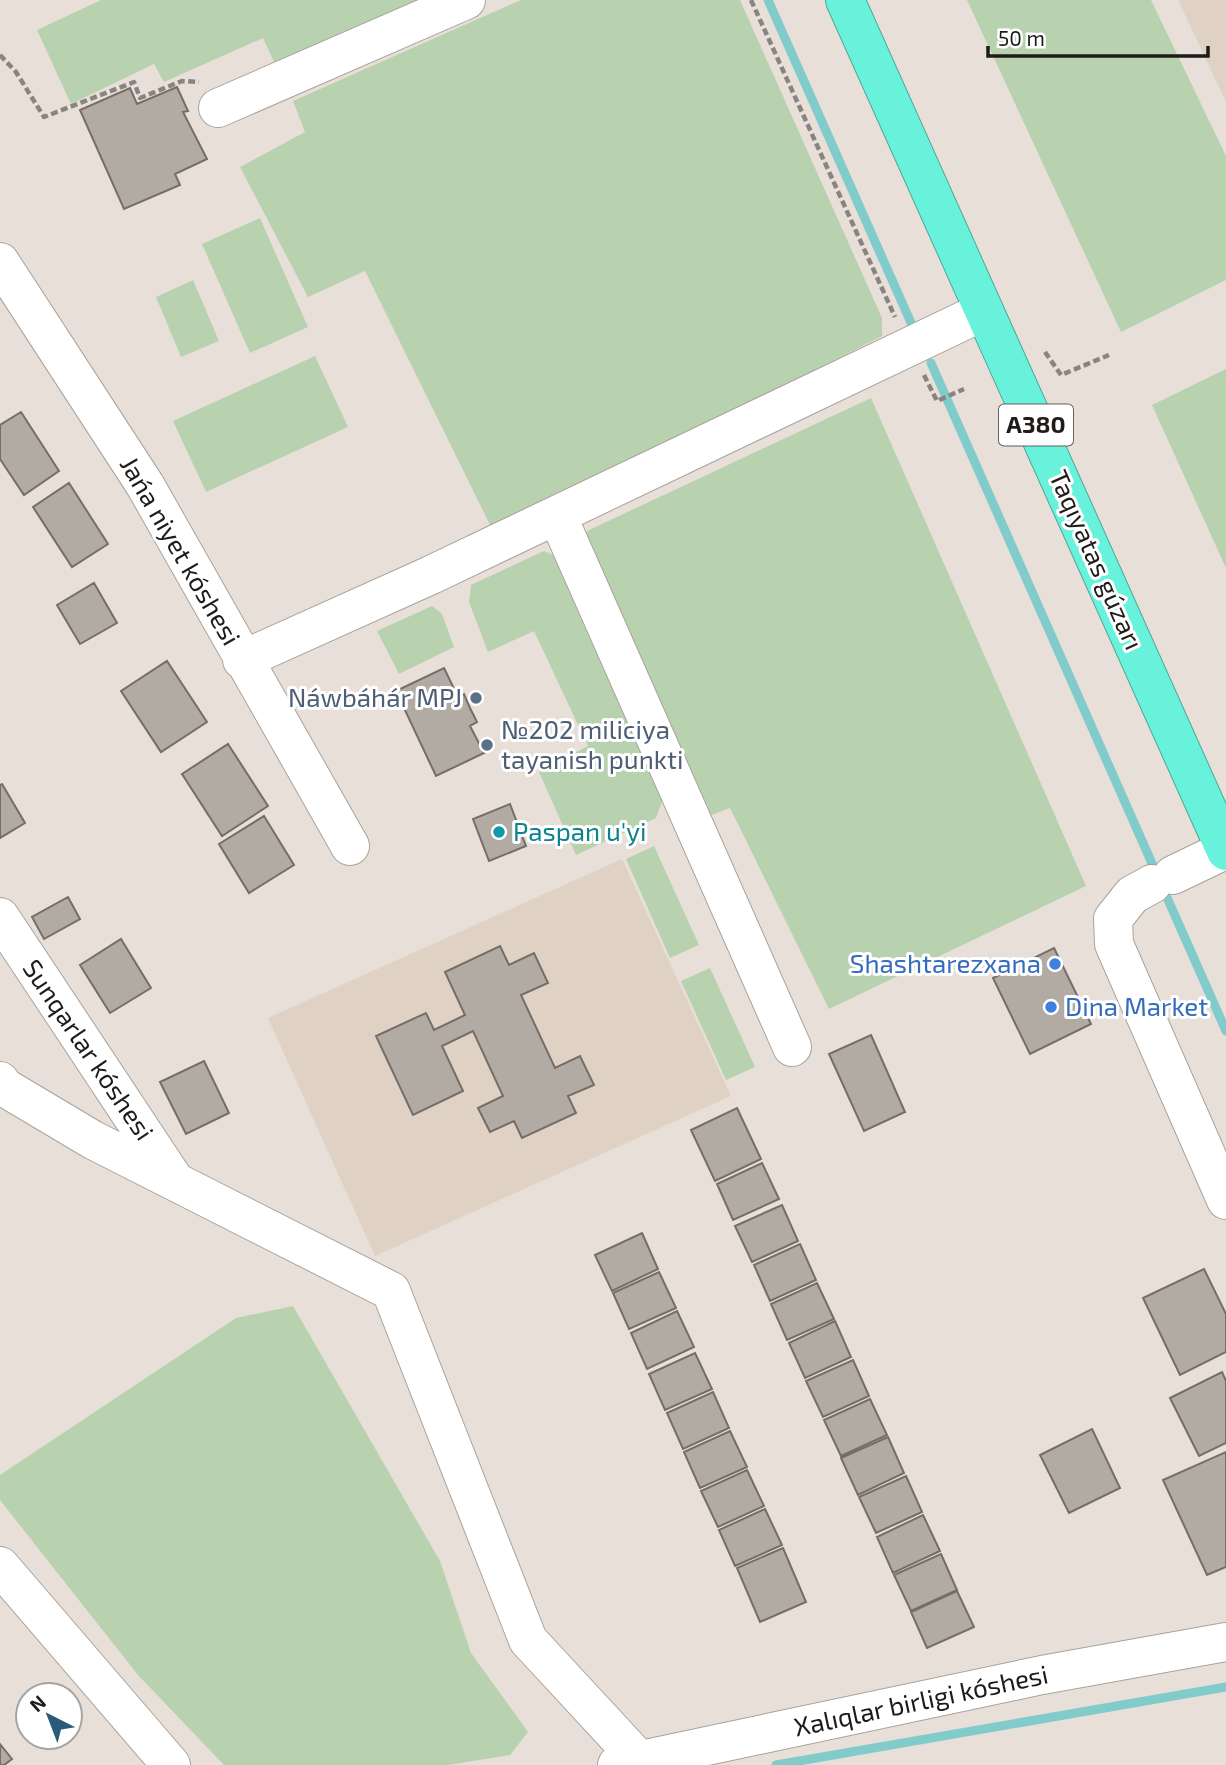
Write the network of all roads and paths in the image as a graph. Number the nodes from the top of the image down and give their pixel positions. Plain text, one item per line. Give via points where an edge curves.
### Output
1 (466, 0) edge
2 (751, 0) edge
3 (845, 0) edge
4 (0, 55) edge
5 (218, 108) joint
6 (0, 262) edge
7 (984, 310) junction
8 (909, 346) junction
9 (1045, 352) dead end
10 (1109, 355) dead end
11 (964, 389) dead end
12 (937, 401) dead end
13 (557, 515) junction
14 (242, 660) junction
15 (350, 846) dead end
16 (1226, 850) edge
17 (0, 917) edge
18 (792, 1047) dead end
19 (2, 1084) edge
20 (176, 1182) junction
21 (1226, 1199) edge
22 (0, 1566) edge
23 (1226, 1642) edge
24 (629, 1763) edge
25 (171, 1765) edge

1 - 5 street
2 - 8 path
3 - 7 highway, Taqıyatas gúzarı / A380
4 - 5 path via 44,117 134,82 140,98 182,81 197,80
6 - 14 street, Jańa niyet kóshesi via 145,485
7 - 8 street
7 - 16 highway, Taqıyatas gúzarı / A380
8 - 13 street
9 - 10 path via 1060,375
11 - 12 path
13 - 14 street
13 - 18 street
14 - 15 street, Jańa niyet kóshesi
16 - 21 street via 1132,895 1113,919 1114,944
17 - 20 street, Sunqarlar kóshesi
19 - 20 street via 93,1140
20 - 24 street via 391,1291 528,1640
22 - 25 street
23 - 24 street, Xalıqlar birligi kóshesi via 1042,1675

